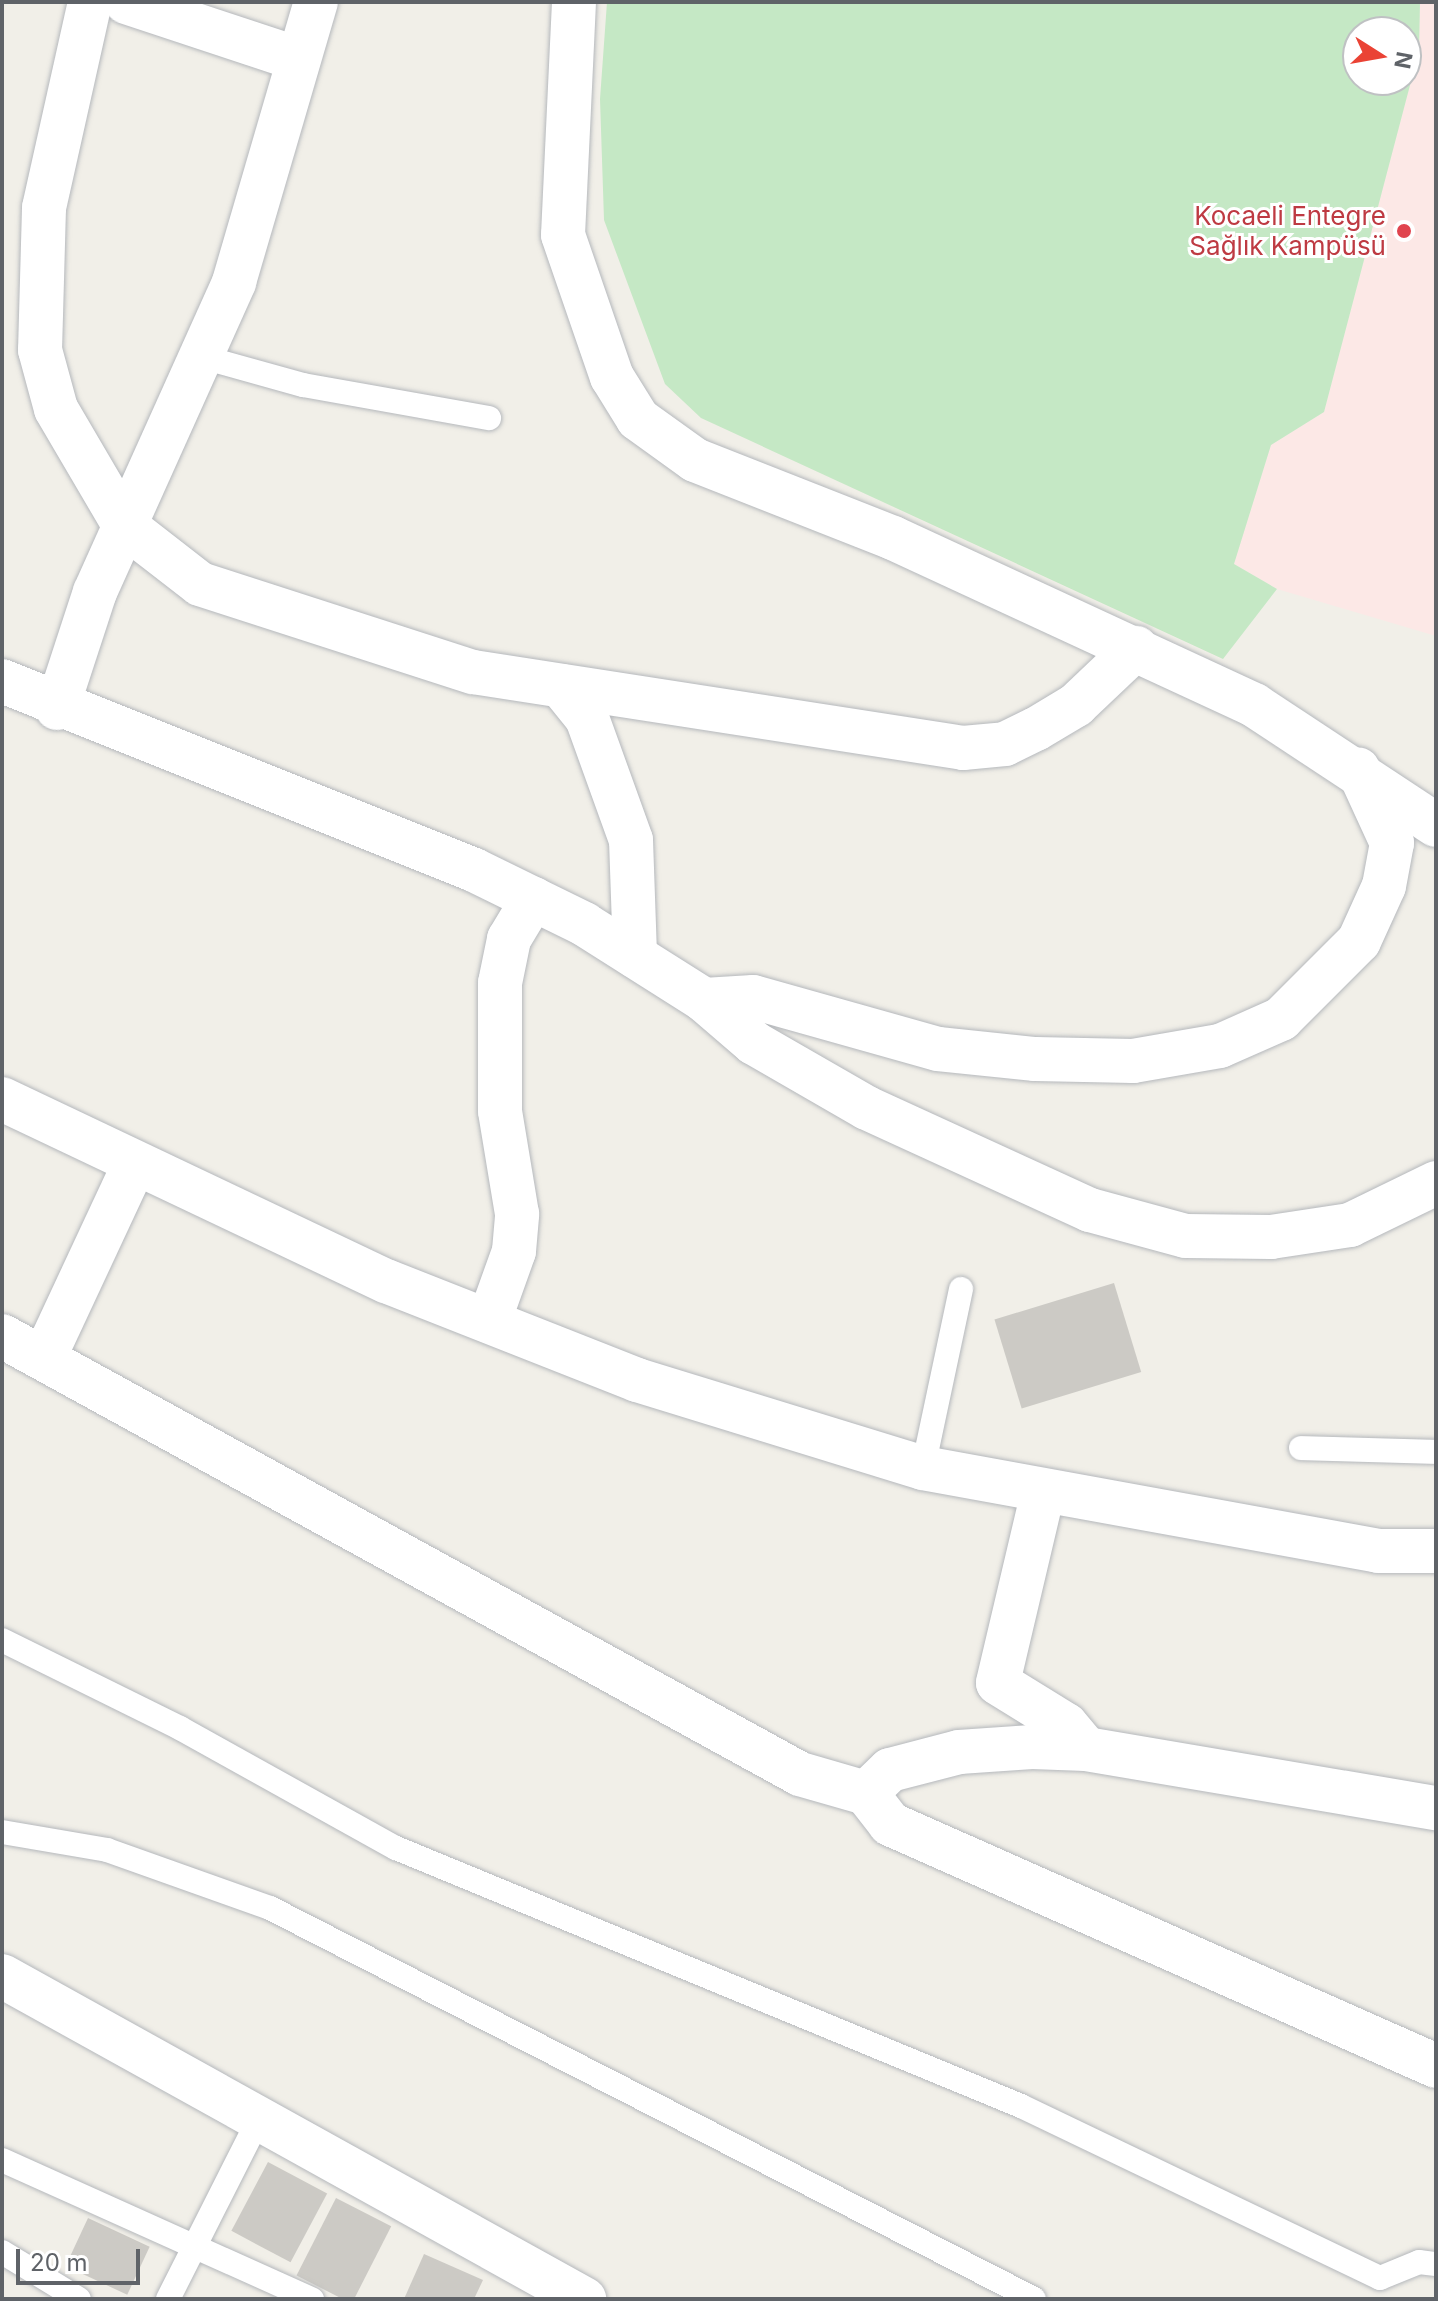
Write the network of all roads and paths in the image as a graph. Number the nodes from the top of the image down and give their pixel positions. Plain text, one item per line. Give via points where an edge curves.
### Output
1 (90, 2) edge
2 (126, 2) edge
3 (316, 2) edge
4 (574, 2) edge
5 (298, 59) junction
6 (206, 358) junction
7 (489, 418) dead end
8 (124, 525) junction
9 (1136, 648) junction
10 (2, 681) edge
11 (561, 686) junction
12 (57, 708) junction
13 (1358, 769) junction
14 (1436, 825) edge
15 (533, 899) junction
16 (635, 956) junction
17 (704, 1000) junction
18 (2, 1099) edge
19 (134, 1165) junction
20 (1436, 1183) edge
21 (961, 1289) dead end
22 (489, 1321) junction
23 (2, 1336) edge
24 (44, 1358) junction
25 (1301, 1448) dead end
26 (1436, 1452) edge
27 (923, 1468) junction
28 (1043, 1492) junction
29 (1436, 1551) edge
30 (2, 1640) edge
31 (1086, 1749) junction
32 (866, 1793) junction
33 (1436, 1808) edge
34 (2, 1832) edge
35 (2, 1976) edge
36 (1436, 2066) edge
37 (258, 2121) junction
38 (2, 2160) edge
39 (196, 2242) junction
40 (2, 2252) edge
41 (1436, 2264) edge
42 (1384, 2288) edge
43 (79, 2299) edge
44 (168, 2299) edge
45 (312, 2299) edge
46 (584, 2299) edge
47 (1034, 2299) edge

1 - 8 street via 44,208 40,350 56,409
2 - 5 street
3 - 5 street
4 - 9 street via 563,235 612,377 638,419 695,460 893,538
5 - 6 street
6 - 7 lane via 303,385
6 - 8 street
8 - 11 street via 200,584 473,672
8 - 12 street via 72,649
9 - 11 street via 1076,705 1036,729 1005,744 963,748
9 - 13 street via 1254,705
10 - 12 street
11 - 16 street via 587,718 631,840
12 - 15 street via 273,788
13 - 14 street
13 - 17 street via 1392,843 1384,886 1359,941 1320,988 1281,1019 1220,1046 1133,1061 1035,1059 938,1049 753,997
15 - 16 street
15 - 22 street via 509,939 500,983 500,1111 517,1214 514,1251
16 - 17 street
17 - 20 street via 754,1043 923,1135 1090,1210 1186,1236 1271,1237 1350,1225
18 - 19 street
19 - 22 street
19 - 24 street
21 - 27 lane
22 - 27 street via 637,1380
23 - 24 street
24 - 32 street via 800,1774
25 - 26 lane
27 - 28 street
28 - 29 street via 1378,1551
28 - 31 street via 998,1683 1066,1725
30 - 42 lane via 180,1728 396,1848 1021,2106
31 - 32 street via 959,1752 890,1770
31 - 33 street
32 - 36 street via 890,1824
34 - 47 lane via 107,1850 270,1908
35 - 37 street
37 - 39 lane
37 - 46 street
38 - 39 lane
39 - 44 lane
39 - 45 lane
40 - 43 lane
41 - 42 lane via 1419,2262

